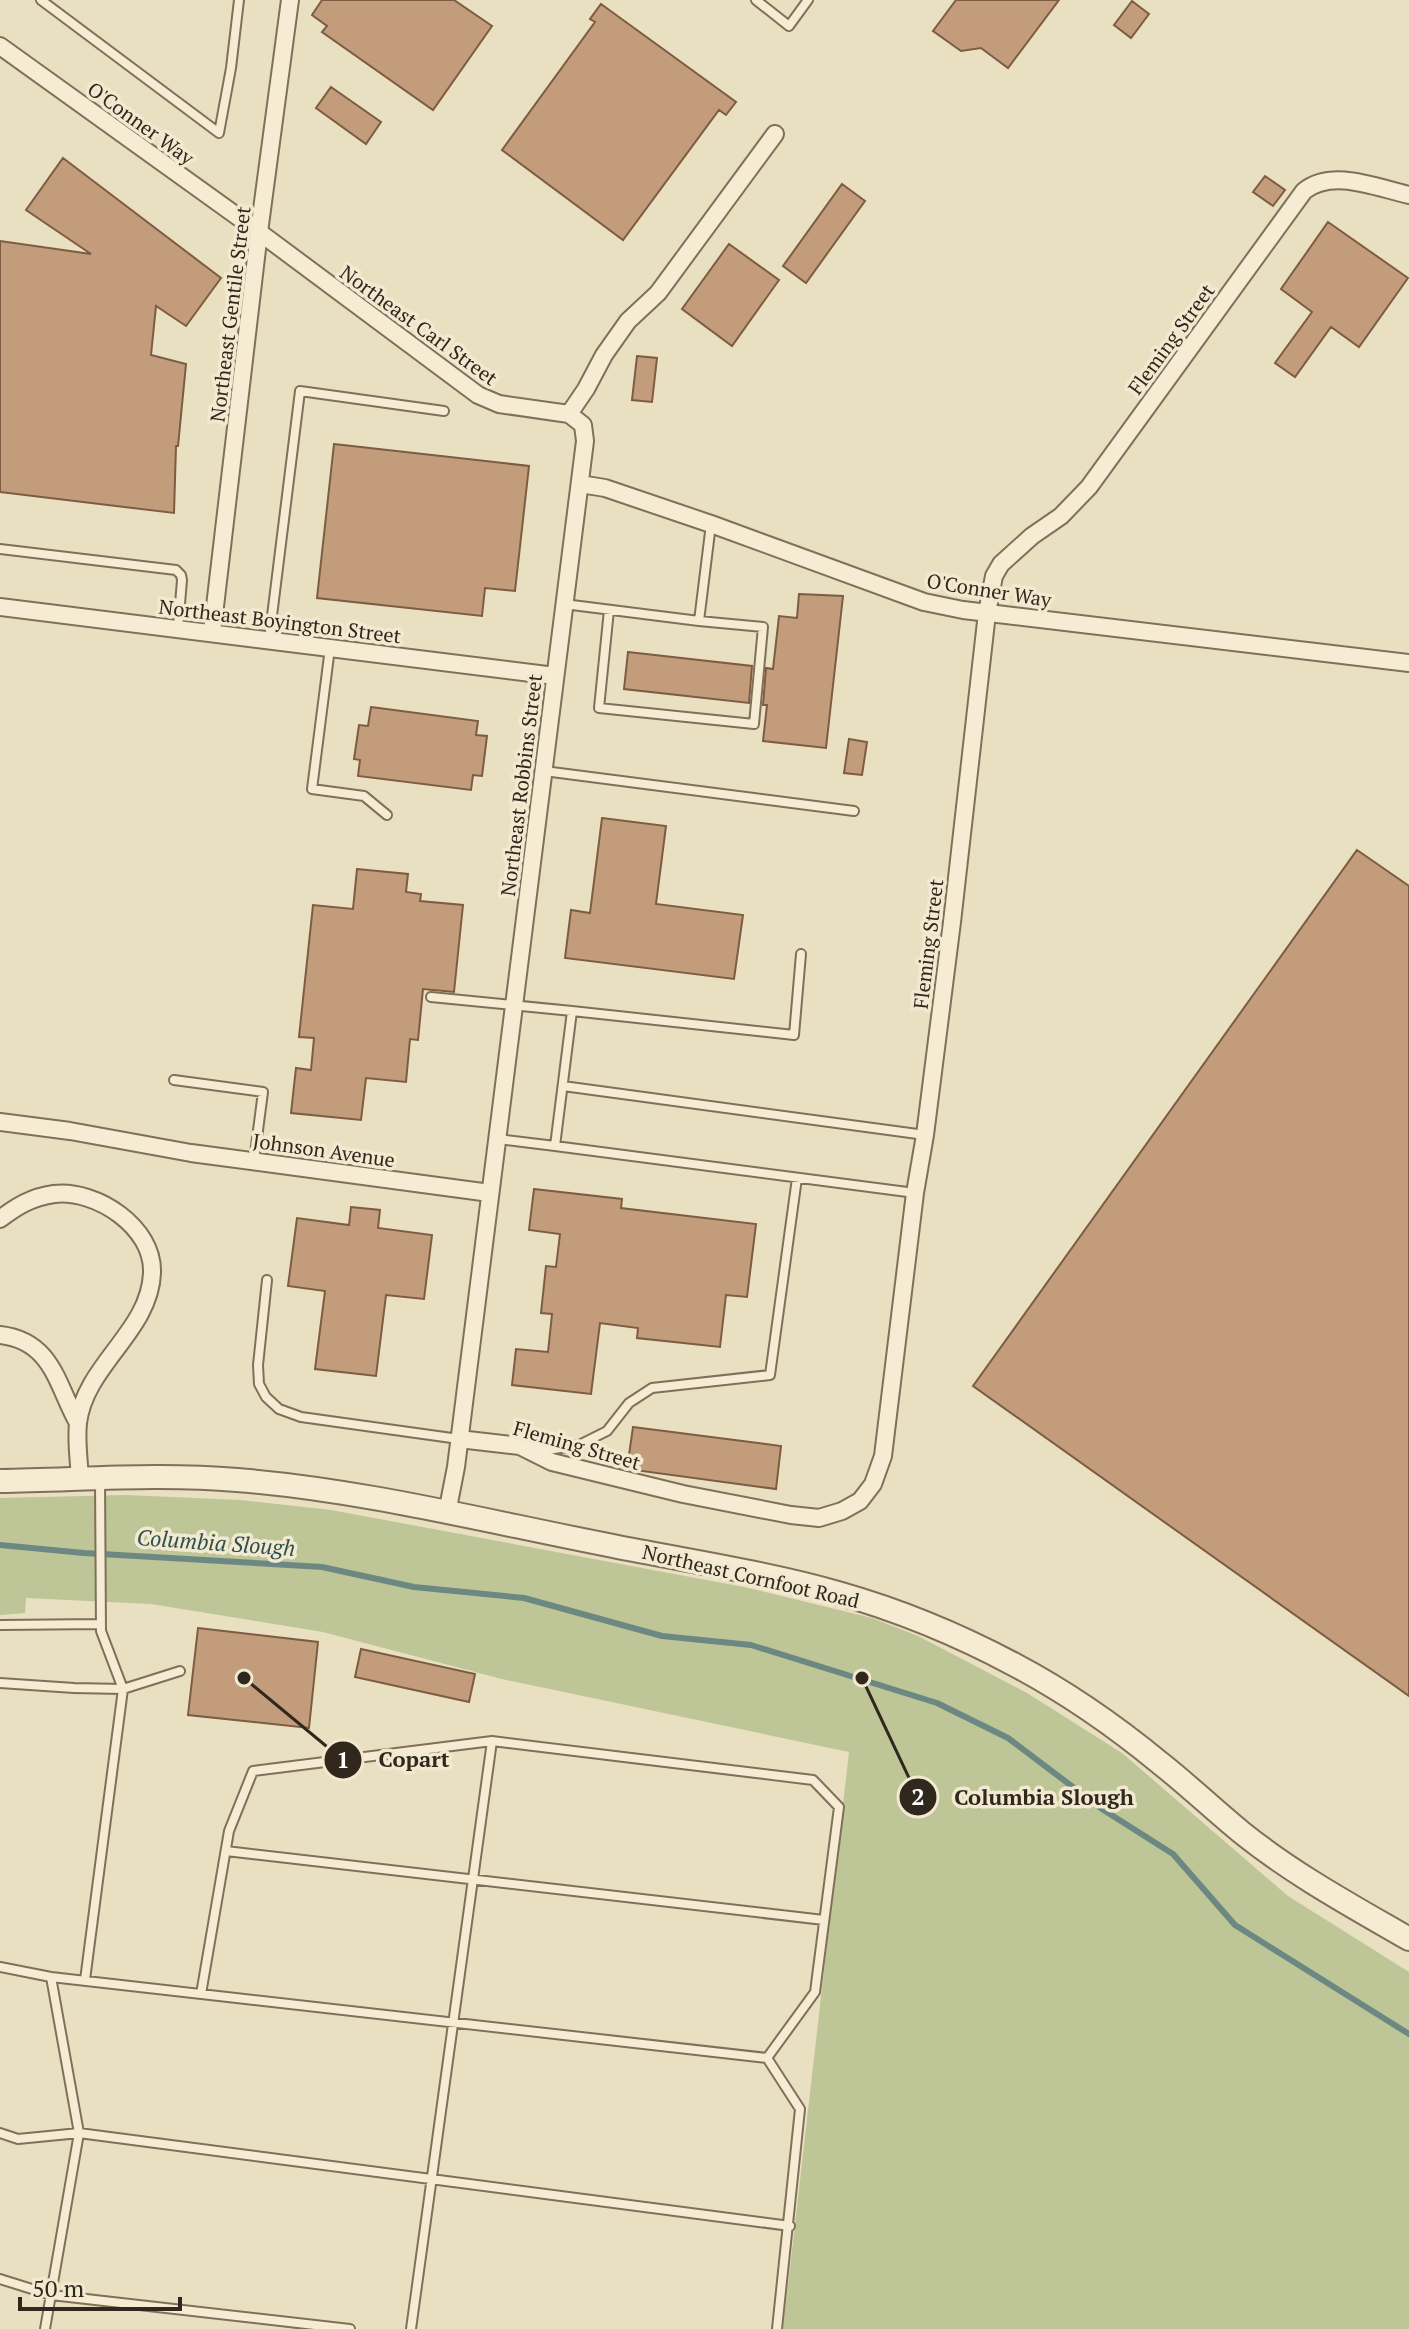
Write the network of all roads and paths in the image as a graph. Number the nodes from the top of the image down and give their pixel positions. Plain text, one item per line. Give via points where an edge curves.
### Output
1 (41, 0) edge
2 (239, 0) edge
3 (290, 0) edge
4 (756, 0) edge
5 (808, 0) edge
6 (0, 46) edge
7 (775, 134) dead end
8 (1409, 195) edge
9 (259, 232) junction
10 (444, 411) dead end
11 (569, 414) junction
12 (580, 484) junction
13 (711, 524) junction
14 (0, 549) edge
15 (564, 604) junction
16 (0, 607) edge
17 (609, 610) junction
18 (987, 613) junction
19 (699, 621) junction
20 (178, 628) junction
21 (212, 632) junction
22 (269, 640) junction
23 (330, 647) junction
24 (1409, 663) edge
25 (555, 676) junction
26 (543, 770) junction
27 (854, 811) dead end
28 (387, 815) dead end
29 (801, 954) dead end
30 (431, 997) dead end
31 (514, 1003) junction
32 (572, 1011) junction
33 (174, 1080) dead end
34 (563, 1086) junction
35 (0, 1122) edge
36 (925, 1135) junction
37 (497, 1139) junction
38 (555, 1146) junction
39 (254, 1161) junction
40 (797, 1178) junction
41 (490, 1193) junction
42 (915, 1193) junction
43 (0, 1219) edge
44 (267, 1280) dead end
45 (0, 1335) edge
46 (78, 1423) junction
47 (459, 1439) junction
48 (520, 1446) junction
49 (90, 1478) junction
50 (0, 1481) edge
51 (447, 1513) junction
52 (101, 1624) junction
53 (0, 1625) edge
54 (180, 1671) dead end
55 (0, 1683) edge
56 (123, 1689) junction
57 (492, 1741) junction
58 (226, 1851) junction
59 (474, 1880) junction
60 (824, 1920) junction
61 (1409, 1939) edge
62 (0, 1967) edge
63 (51, 1977) junction
64 (85, 1980) junction
65 (201, 1994) junction
66 (454, 2023) junction
67 (767, 2058) junction
68 (0, 2133) edge
69 (79, 2133) junction
70 (432, 2178) junction
71 (790, 2226) junction
72 (0, 2279) edge
73 (51, 2295) junction
74 (45, 2329) edge
75 (350, 2329) edge
76 (411, 2329) edge
77 (777, 2329) edge

1 - 2 lane via 219,133
3 - 9 street, Northeast Gentile Street
4 - 5 lane via 789,26
6 - 9 street, O'Conner Way
7 - 11 street via 658,293 628,321
8 - 18 street, Fleming Street via 1342,180 1323,181 1304,191 1089,487 1001,564
9 - 11 street, Northeast Carl Street via 478,395 499,404
9 - 21 street, Northeast Gentile Street
10 - 22 lane via 300,391
11 - 12 street, Northeast Robbins Street via 583,425
12 - 13 street, O'Conner Way
12 - 15 street, Northeast Robbins Street
13 - 18 street, O'Conner Way via 924,602
13 - 19 lane
14 - 20 lane via 176,570 182,580
15 - 17 lane
15 - 25 street, Northeast Robbins Street
16 - 20 street, Northeast Boyington Street
17 - 19 lane
17 - 19 lane via 599,708 754,724 763,627
18 - 24 street, O'Conner Way
18 - 36 street, Fleming Street
20 - 21 street, Northeast Boyington Street
21 - 22 street, Northeast Boyington Street
22 - 23 street, Northeast Boyington Street
23 - 25 street, Northeast Boyington Street
23 - 28 lane via 312,789 364,796
25 - 26 street, Northeast Robbins Street
26 - 27 lane
26 - 31 street, Northeast Robbins Street
29 - 32 lane via 794,1035
30 - 31 lane
31 - 32 lane
31 - 37 street, Northeast Robbins Street
32 - 34 lane
33 - 39 lane via 263,1092
34 - 36 lane
34 - 38 lane
35 - 39 street, Johnson Avenue
36 - 42 street, Fleming Street
37 - 38 lane
37 - 41 street, Northeast Robbins Street
38 - 40 lane
39 - 41 street, Johnson Avenue
40 - 42 lane
40 - 48 lane via 770,1375 652,1388 629,1403 607,1431 579,1445
41 - 47 street, Northeast Robbins Street
42 - 48 street, Fleming Street via 883,1456 860,1501 819,1518 791,1515 552,1462
43 - 46 street via 21,1202 56,1194 86,1198 108,1206 138,1228 148,1249 153,1270 148,1298 95,1380
44 - 47 lane via 259,1384 279,1409 301,1417
45 - 46 street via 33,1346 53,1368
46 - 49 street
47 - 48 street, Fleming Street
47 - 51 street, Northeast Robbins Street
49 - 50 street, Northeast Cornfoot Road
49 - 51 street, Northeast Cornfoot Road via 232,1479
49 - 52 lane via 99,1511
51 - 61 street, Northeast Cornfoot Road via 809,1585 926,1624 1015,1665 1081,1704 1276,1859
52 - 53 lane
52 - 56 lane
54 - 56 lane
55 - 56 lane
56 - 64 lane
57 - 58 lane via 253,1771
57 - 59 lane
57 - 60 lane via 813,1780 839,1807
58 - 59 lane
58 - 65 lane
59 - 60 lane
59 - 66 lane
60 - 67 lane via 815,1992
62 - 63 lane
63 - 64 lane
63 - 69 lane
64 - 65 lane
65 - 66 lane
66 - 67 lane
66 - 70 lane
67 - 71 lane via 800,2109
68 - 69 lane via 18,2139
69 - 70 lane
69 - 73 lane
70 - 71 lane
70 - 76 lane
71 - 77 lane
72 - 73 lane
73 - 74 lane
73 - 75 lane

